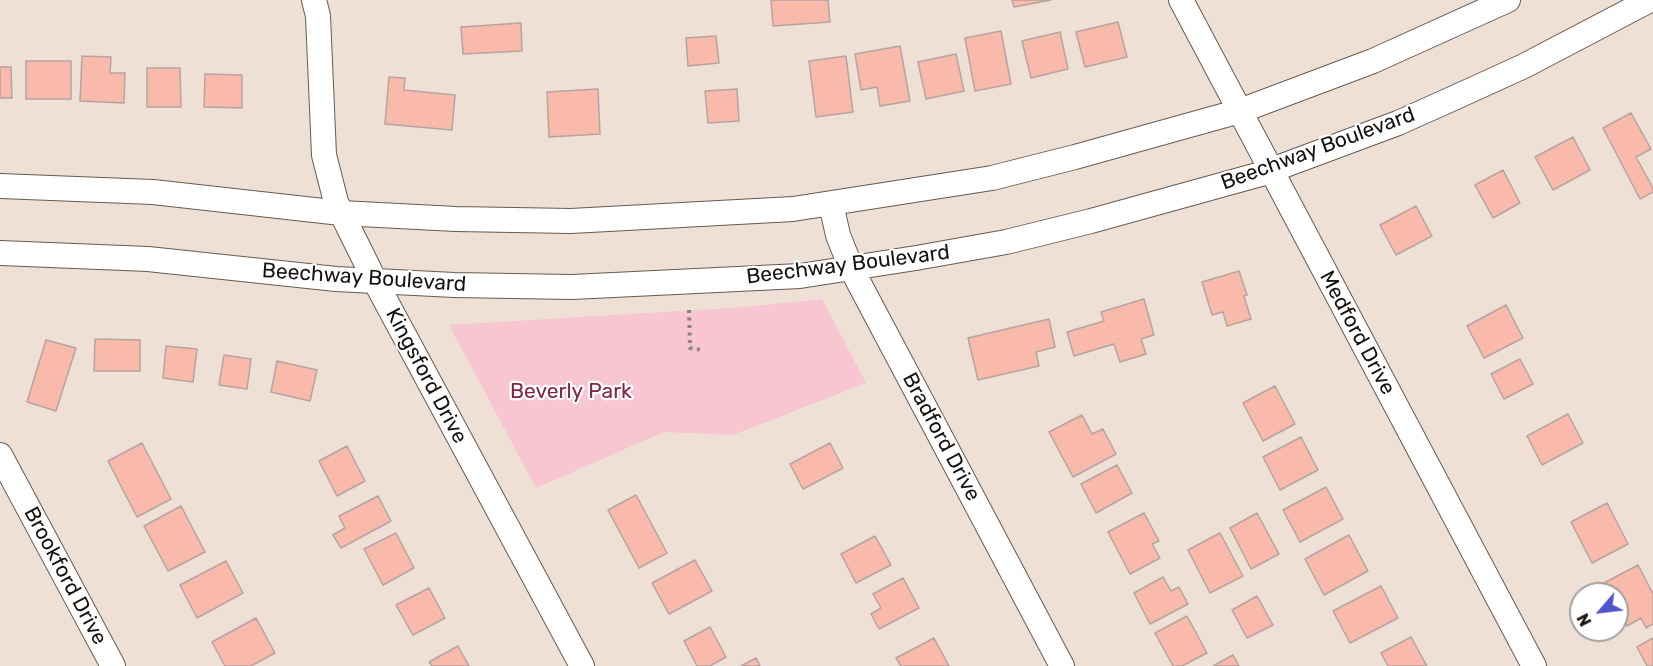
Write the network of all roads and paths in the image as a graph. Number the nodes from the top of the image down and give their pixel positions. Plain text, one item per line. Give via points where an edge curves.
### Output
1 (314, 0) edge
2 (1181, 0) edge
3 (1508, 0) edge
4 (1650, 0) edge
5 (1240, 111) junction
6 (1270, 170) junction
7 (0, 186) edge
8 (831, 204) junction
9 (341, 213) junction
10 (0, 253) edge
11 (851, 268) junction
12 (375, 281) junction
13 (689, 310) dead end
14 (702, 350) dead end
15 (0, 455) edge
16 (112, 666) edge
17 (582, 666) edge
18 (1062, 666) edge
19 (1534, 666) edge

1 - 9 street, Kingsford Drive via 324,155
2 - 5 street, Medford Drive
3 - 5 street via 1373,61
4 - 6 street, Beechway Boulevard via 1456,98
5 - 6 street, Medford Drive
5 - 8 street via 992,178
6 - 11 street, Beechway Boulevard via 1091,222 1006,242
6 - 19 street, Medford Drive
7 - 9 street via 153,192
8 - 9 street via 571,221
8 - 11 street, Bradford Drive
9 - 12 street, Kingsford Drive
10 - 12 street, Beechway Boulevard via 148,259
11 - 12 street, Beechway Boulevard via 800,276 572,287
11 - 18 street, Bradford Drive
12 - 17 street, Kingsford Drive
13 - 14 path via 690,348
15 - 16 street, Brookford Drive

